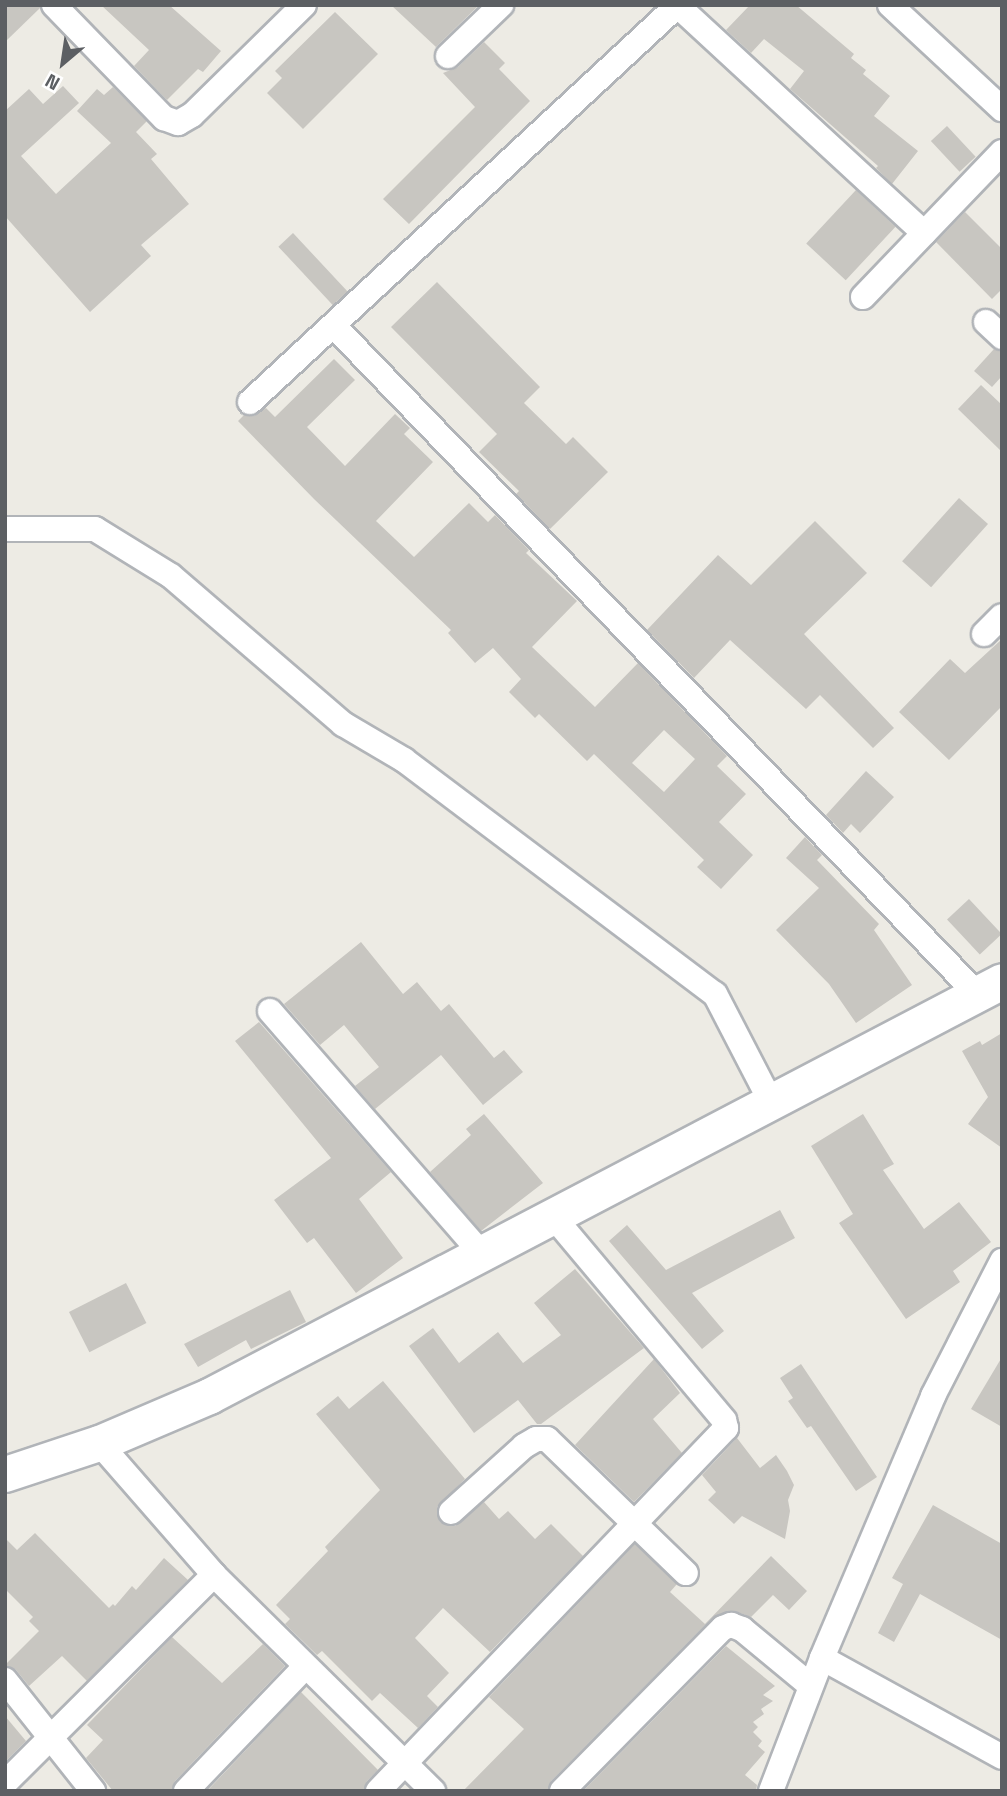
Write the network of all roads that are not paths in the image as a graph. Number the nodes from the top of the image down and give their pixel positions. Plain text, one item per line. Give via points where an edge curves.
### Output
1 (54, 5) edge
2 (304, 5) edge
3 (501, 5) edge
4 (890, 5) edge
5 (678, 6) edge
6 (448, 56) dead end
7 (1002, 109) edge
8 (1002, 152) edge
9 (924, 233) junction
10 (863, 297) dead end
11 (334, 326) junction
12 (250, 402) dead end
13 (5, 529) edge
14 (1002, 615) edge
15 (984, 634) dead end
16 (989, 987) edge
17 (270, 1011) dead end
18 (771, 1102) junction
19 (551, 1214) junction
20 (480, 1252) junction
21 (1002, 1261) edge
22 (99, 1443) junction
23 (5, 1474) edge
24 (451, 1512) dead end
25 (636, 1524) junction
26 (686, 1573) dead end
27 (214, 1575) junction
28 (822, 1658) junction
29 (305, 1667) junction
30 (5, 1680) edge
31 (811, 1686) junction
32 (51, 1738) junction
33 (1002, 1757) edge
34 (406, 1763) junction
35 (5, 1783) edge
36 (93, 1791) edge
37 (186, 1791) edge
38 (378, 1791) edge
39 (433, 1791) edge
40 (562, 1791) edge
41 (771, 1791) edge

1 - 2 street via 164,118 178,123 192,115
3 - 6 street
4 - 7 street
5 - 9 street
5 - 11 street
8 - 9 street
9 - 10 street
11 - 12 street
11 - 16 street
13 - 18 street via 95,528 171,576 343,724 404,760 715,994
14 - 15 street
16 - 18 main road
17 - 20 street
18 - 19 main road
19 - 20 main road
19 - 25 street via 726,1428
20 - 22 main road via 209,1396
21 - 28 street via 933,1396
22 - 23 main road
22 - 27 street
24 - 25 street via 524,1446 547,1439
25 - 26 street
25 - 34 street
27 - 29 street
27 - 32 street
28 - 31 street
28 - 33 street
29 - 34 street
29 - 37 street
30 - 32 street
31 - 40 street via 742,1629 723,1628
31 - 41 street
32 - 35 street
32 - 36 street
34 - 38 street
34 - 39 street

